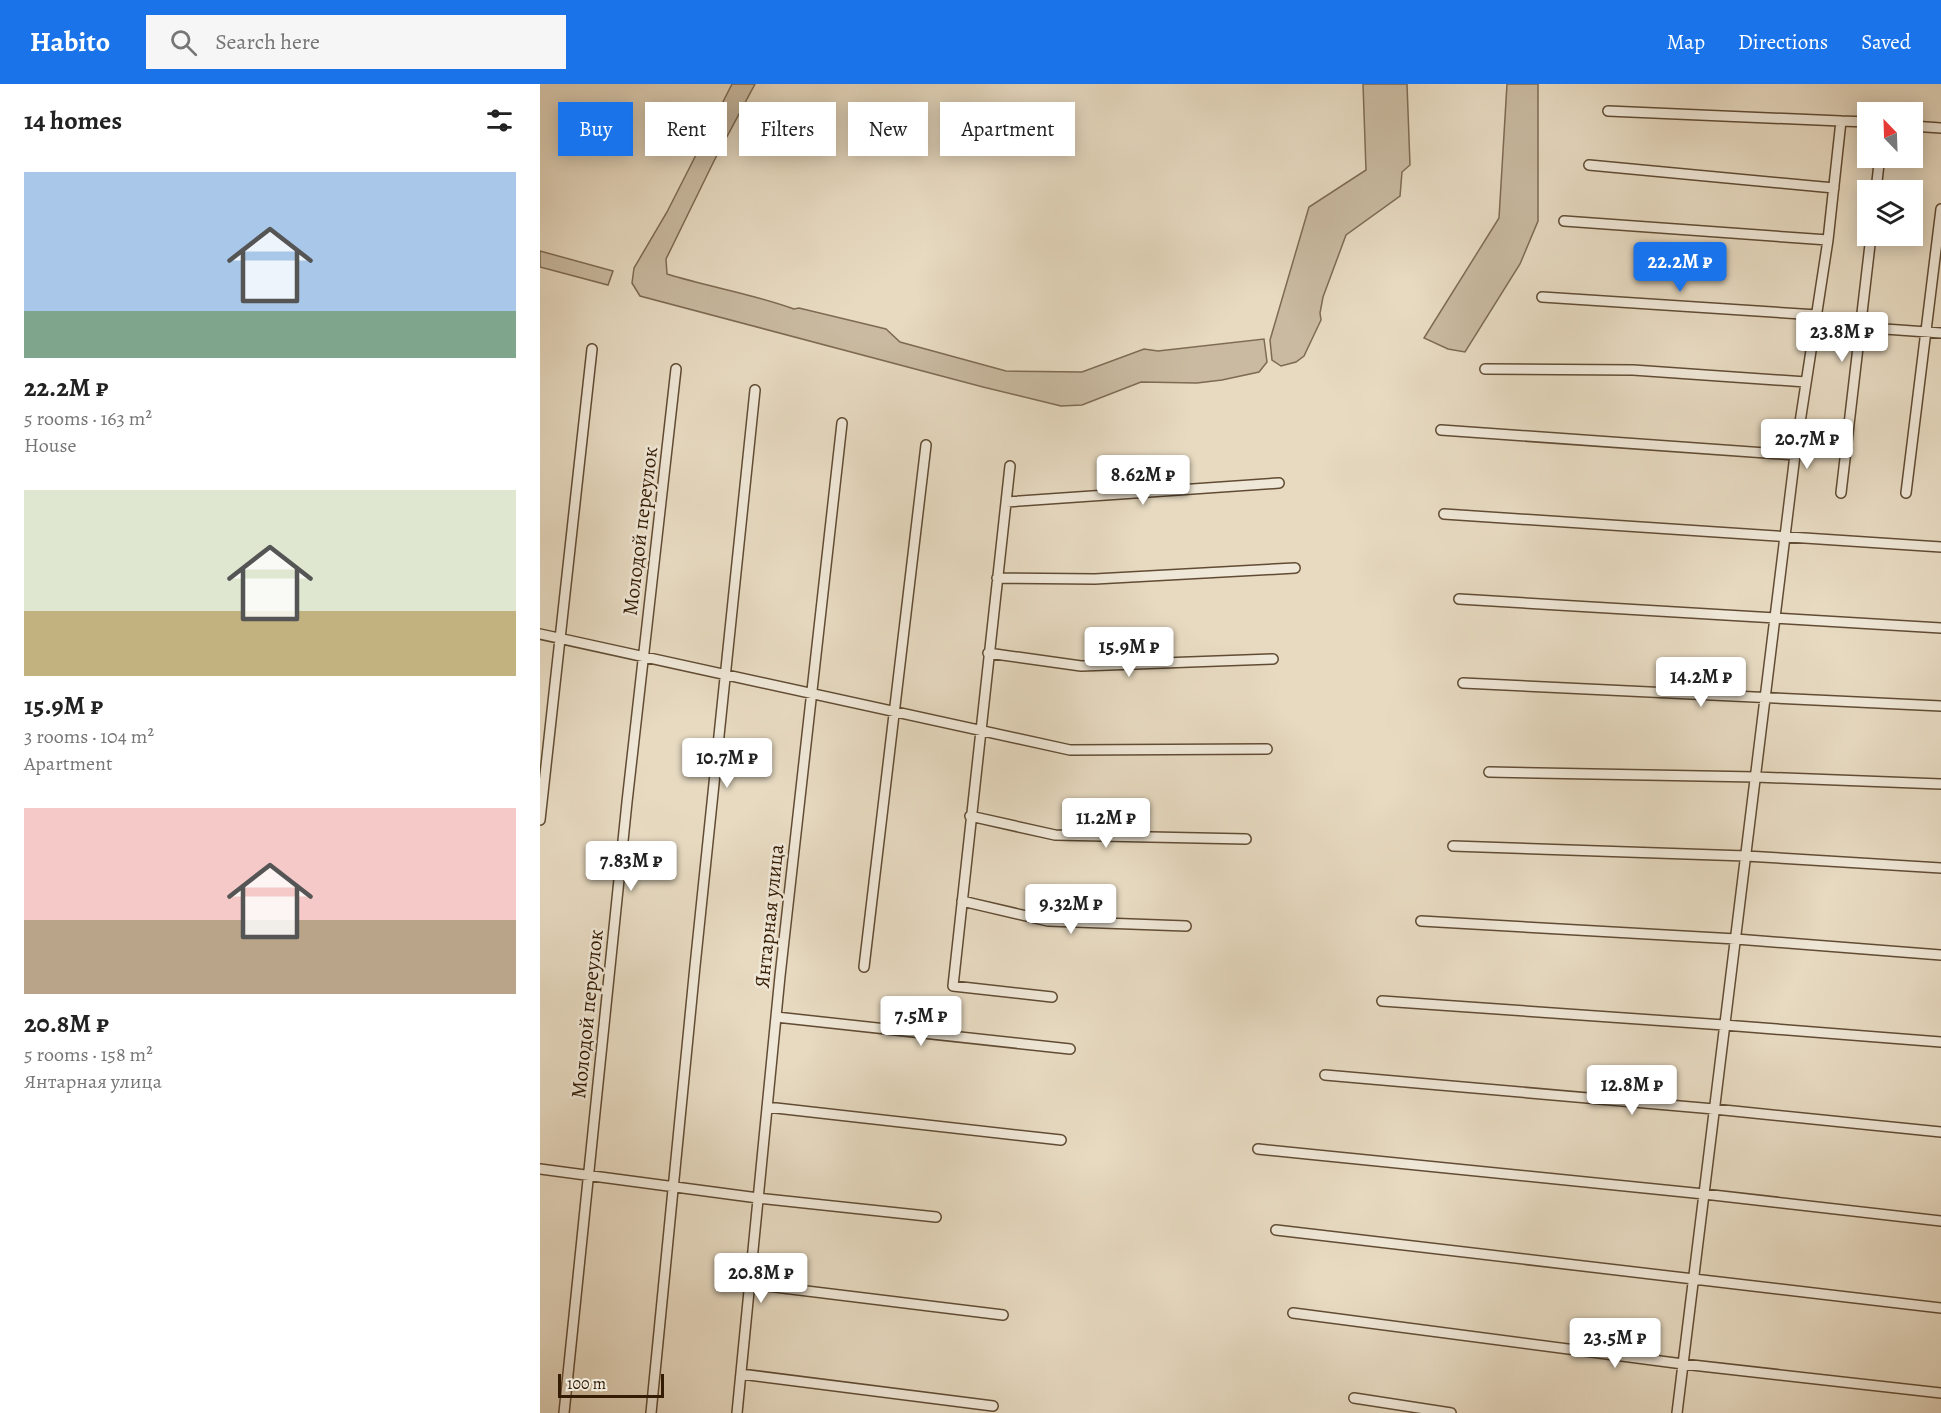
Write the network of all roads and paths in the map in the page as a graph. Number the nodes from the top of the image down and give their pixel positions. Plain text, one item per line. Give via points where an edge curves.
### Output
1 (1608, 111) dead end
2 (1840, 121) junction
3 (1857, 122) edge
4 (1923, 127) edge
5 (1941, 128) edge
6 (1589, 165) dead end
7 (1834, 188) junction
8 (1941, 209) edge
9 (1564, 221) dead end
10 (1828, 240) junction
11 (1870, 246) edge
12 (1542, 297) dead end
13 (1816, 319) junction
14 (1860, 327) junction
15 (1926, 332) junction
16 (1941, 333) edge
17 (592, 349) dead end
18 (676, 369) dead end
19 (1485, 369) dead end
20 (1806, 382) junction
21 (755, 390) dead end
22 (842, 423) dead end
23 (1441, 430) dead end
24 (926, 445) dead end
25 (1795, 455) junction
26 (1010, 466) dead end
27 (1279, 483) dead end
28 (1906, 493) dead end
29 (1841, 494) dead end
30 (1006, 502) junction
31 (1443, 514) dead end
32 (1785, 537) junction
33 (1941, 547) edge
34 (1295, 568) dead end
35 (997, 578) junction
36 (1459, 599) dead end
37 (1776, 618) junction
38 (1941, 628) edge
39 (540, 634) edge
40 (560, 639) junction
41 (988, 653) junction
42 (643, 657) junction
43 (1273, 659) dead end
44 (725, 674) junction
45 (1463, 683) dead end
46 (812, 694) junction
47 (1766, 697) junction
48 (1941, 706) edge
49 (895, 712) junction
50 (980, 730) junction
51 (1267, 749) dead end
52 (1489, 772) dead end
53 (1756, 777) junction
54 (1941, 784) edge
55 (970, 816) junction
56 (540, 820) edge
57 (1246, 839) dead end
58 (1453, 846) dead end
59 (1746, 856) junction
60 (1941, 868) edge
61 (962, 901) junction
62 (1421, 921) dead end
63 (1186, 926) dead end
64 (1736, 939) junction
65 (1941, 955) edge
66 (864, 967) dead end
67 (1052, 997) dead end
68 (1382, 1001) dead end
69 (776, 1017) junction
70 (1724, 1025) junction
71 (1941, 1042) edge
72 (1070, 1050) dead end
73 (1324, 1075) dead end
74 (767, 1107) junction
75 (1714, 1109) junction
76 (1941, 1132) edge
77 (1060, 1140) dead end
78 (1258, 1149) dead end
79 (540, 1169) edge
80 (588, 1175) junction
81 (673, 1186) junction
82 (1704, 1194) junction
83 (758, 1198) junction
84 (936, 1216) dead end
85 (1941, 1221) edge
86 (1276, 1230) dead end
87 (1695, 1279) junction
88 (750, 1284) junction
89 (1941, 1308) edge
90 (1293, 1313) dead end
91 (1003, 1315) dead end
92 (1683, 1364) junction
93 (741, 1374) junction
94 (1941, 1393) edge
95 (1354, 1398) dead end
96 (993, 1406) dead end
97 (564, 1413) edge
98 (651, 1413) edge
99 (737, 1413) edge
100 (1451, 1413) edge
101 (1677, 1413) edge

1 - 2 street
2 - 3 street
2 - 7 street
4 - 5 street
6 - 7 street
7 - 10 street
8 - 15 street
9 - 10 street
10 - 13 street
11 - 14 street
12 - 13 street
13 - 14 street
13 - 20 street
14 - 15 street
14 - 29 street
15 - 16 street
15 - 28 street
17 - 40 street
18 - 42 street, Молодой переулок
19 - 20 street via 1633,370
20 - 25 street
21 - 44 street
22 - 46 street, Янтарная улица
23 - 25 street
24 - 49 street
25 - 32 street
26 - 30 street
27 - 30 street
30 - 35 street
31 - 32 street
32 - 33 street
32 - 37 street
34 - 35 street via 1095,579
35 - 41 street
36 - 37 street
37 - 38 street
37 - 47 street
39 - 40 street
40 - 42 street
40 - 56 street
41 - 43 street via 1080,666
41 - 50 street
42 - 44 street
42 - 80 street, Молодой переулок
44 - 46 street
44 - 81 street
45 - 47 street
46 - 49 street
46 - 69 street, Янтарная улица
47 - 48 street
47 - 53 street
49 - 50 street
49 - 66 street
50 - 51 street via 1070,750
50 - 55 street
52 - 53 street
53 - 54 street
53 - 59 street
55 - 57 street via 1054,835
55 - 61 street
58 - 59 street
59 - 60 street
59 - 64 street
61 - 63 street via 1048,921
61 - 67 street via 953,986
62 - 64 street
64 - 65 street
64 - 70 street
68 - 70 street
69 - 72 street
69 - 74 street, Янтарная улица
70 - 71 street
70 - 75 street
73 - 75 street
74 - 77 street
74 - 83 street, Янтарная улица
75 - 76 street
75 - 82 street
78 - 82 street
79 - 80 street
80 - 81 street
80 - 97 street, Молодой переулок
81 - 83 street
81 - 98 street
82 - 85 street
82 - 87 street
83 - 84 street
83 - 88 street, Янтарная улица
86 - 87 street
87 - 89 street
87 - 92 street
88 - 91 street
88 - 93 street, Янтарная улица
90 - 92 street
92 - 94 street
92 - 101 street
93 - 96 street
93 - 99 street, Янтарная улица
95 - 100 street

